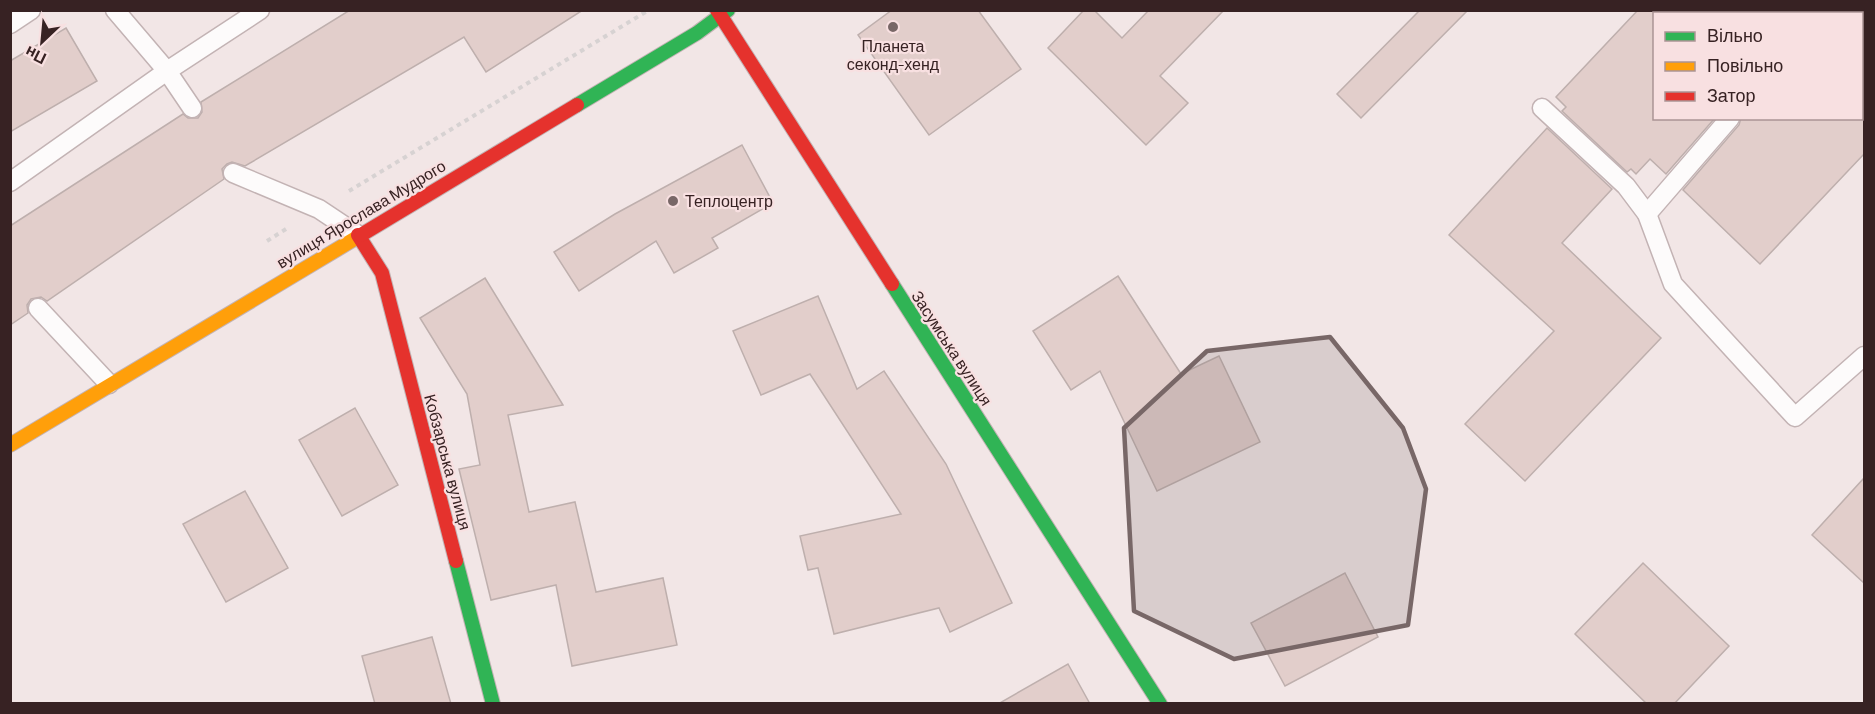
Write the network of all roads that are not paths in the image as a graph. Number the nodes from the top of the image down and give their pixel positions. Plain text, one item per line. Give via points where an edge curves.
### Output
1 (32, 10) edge
2 (116, 10) edge
3 (260, 10) edge
4 (722, 13) edge
5 (10, 24) edge
6 (167, 71) junction
7 (192, 108) dead end
8 (1542, 108) dead end
9 (1728, 120) edge
10 (233, 173) dead end
11 (10, 182) edge
12 (1647, 214) junction
13 (358, 235) junction
14 (38, 308) dead end
15 (1864, 356) edge
16 (109, 384) junction
17 (10, 445) edge
18 (493, 704) edge
19 (1160, 704) edge

1 - 5 lane
2 - 6 lane
3 - 6 lane
4 - 13 street, вулиця Ярослава Мудрого
4 - 19 street, Засумська вулиця
6 - 7 lane
6 - 11 lane
8 - 12 lane via 1626,186
9 - 12 lane
10 - 13 lane via 319,209
12 - 15 lane via 1673,284 1795,417
13 - 16 street, вулиця Ярослава Мудрого
13 - 18 street, Кобзарська вулиця via 382,273
14 - 16 lane
16 - 17 street, вулиця Ярослава Мудрого

